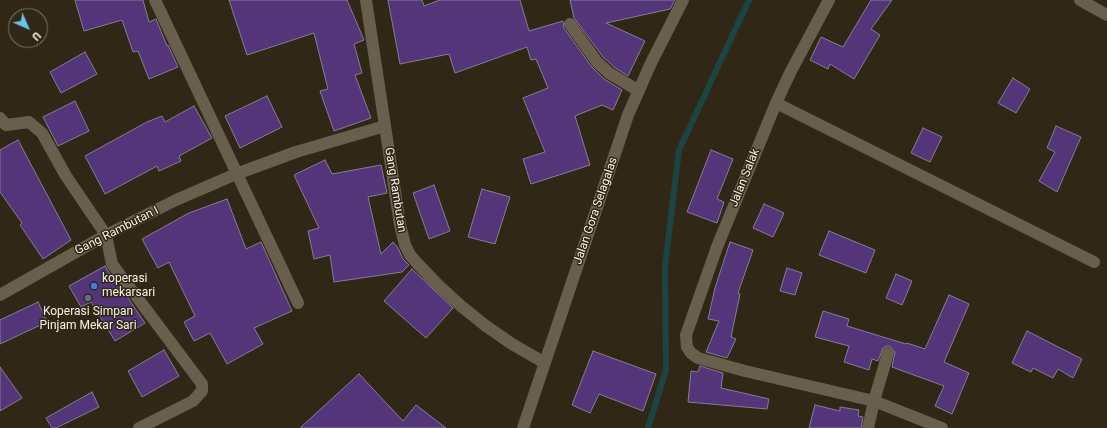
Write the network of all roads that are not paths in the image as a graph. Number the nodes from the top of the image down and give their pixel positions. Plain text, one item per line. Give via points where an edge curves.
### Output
1 (155, 0) edge
2 (366, 0) edge
3 (683, 0) edge
4 (828, 0) edge
5 (1080, 0) edge
6 (1107, 15) edge
7 (570, 24) dead end
8 (639, 91) junction
9 (776, 104) junction
10 (2, 124) edge
11 (385, 126) junction
12 (236, 174) junction
13 (106, 235) junction
14 (1094, 262) dead end
15 (0, 295) edge
16 (298, 303) dead end
17 (888, 353) dead end
18 (545, 363) junction
19 (874, 401) junction
20 (139, 428) edge
21 (523, 428) edge
22 (868, 428) edge
23 (942, 428) edge

1 - 12 street
2 - 11 street, Gang Rambutan
3 - 8 street, Jalan Gora Selagalas
4 - 9 street, Jalan Salak
5 - 6 street
7 - 8 street via 609,74
8 - 18 street, Jalan Gora Selagalas via 628,115
9 - 14 street
9 - 19 street, Jalan Salak via 717,247 686,335 686,347 698,358
10 - 13 street via 29,122 42,133 66,176
11 - 12 street, Gang Rambutan I via 296,152
11 - 18 street, Gang Rambutan via 400,225 410,255 438,285 486,326
12 - 13 street, Gang Rambutan I
12 - 16 street
13 - 15 street, Gang Rambutan I
13 - 20 street via 112,264 203,387 193,401
17 - 19 street
18 - 21 street, Jalan Gora Selagalas
19 - 22 street
19 - 23 street

